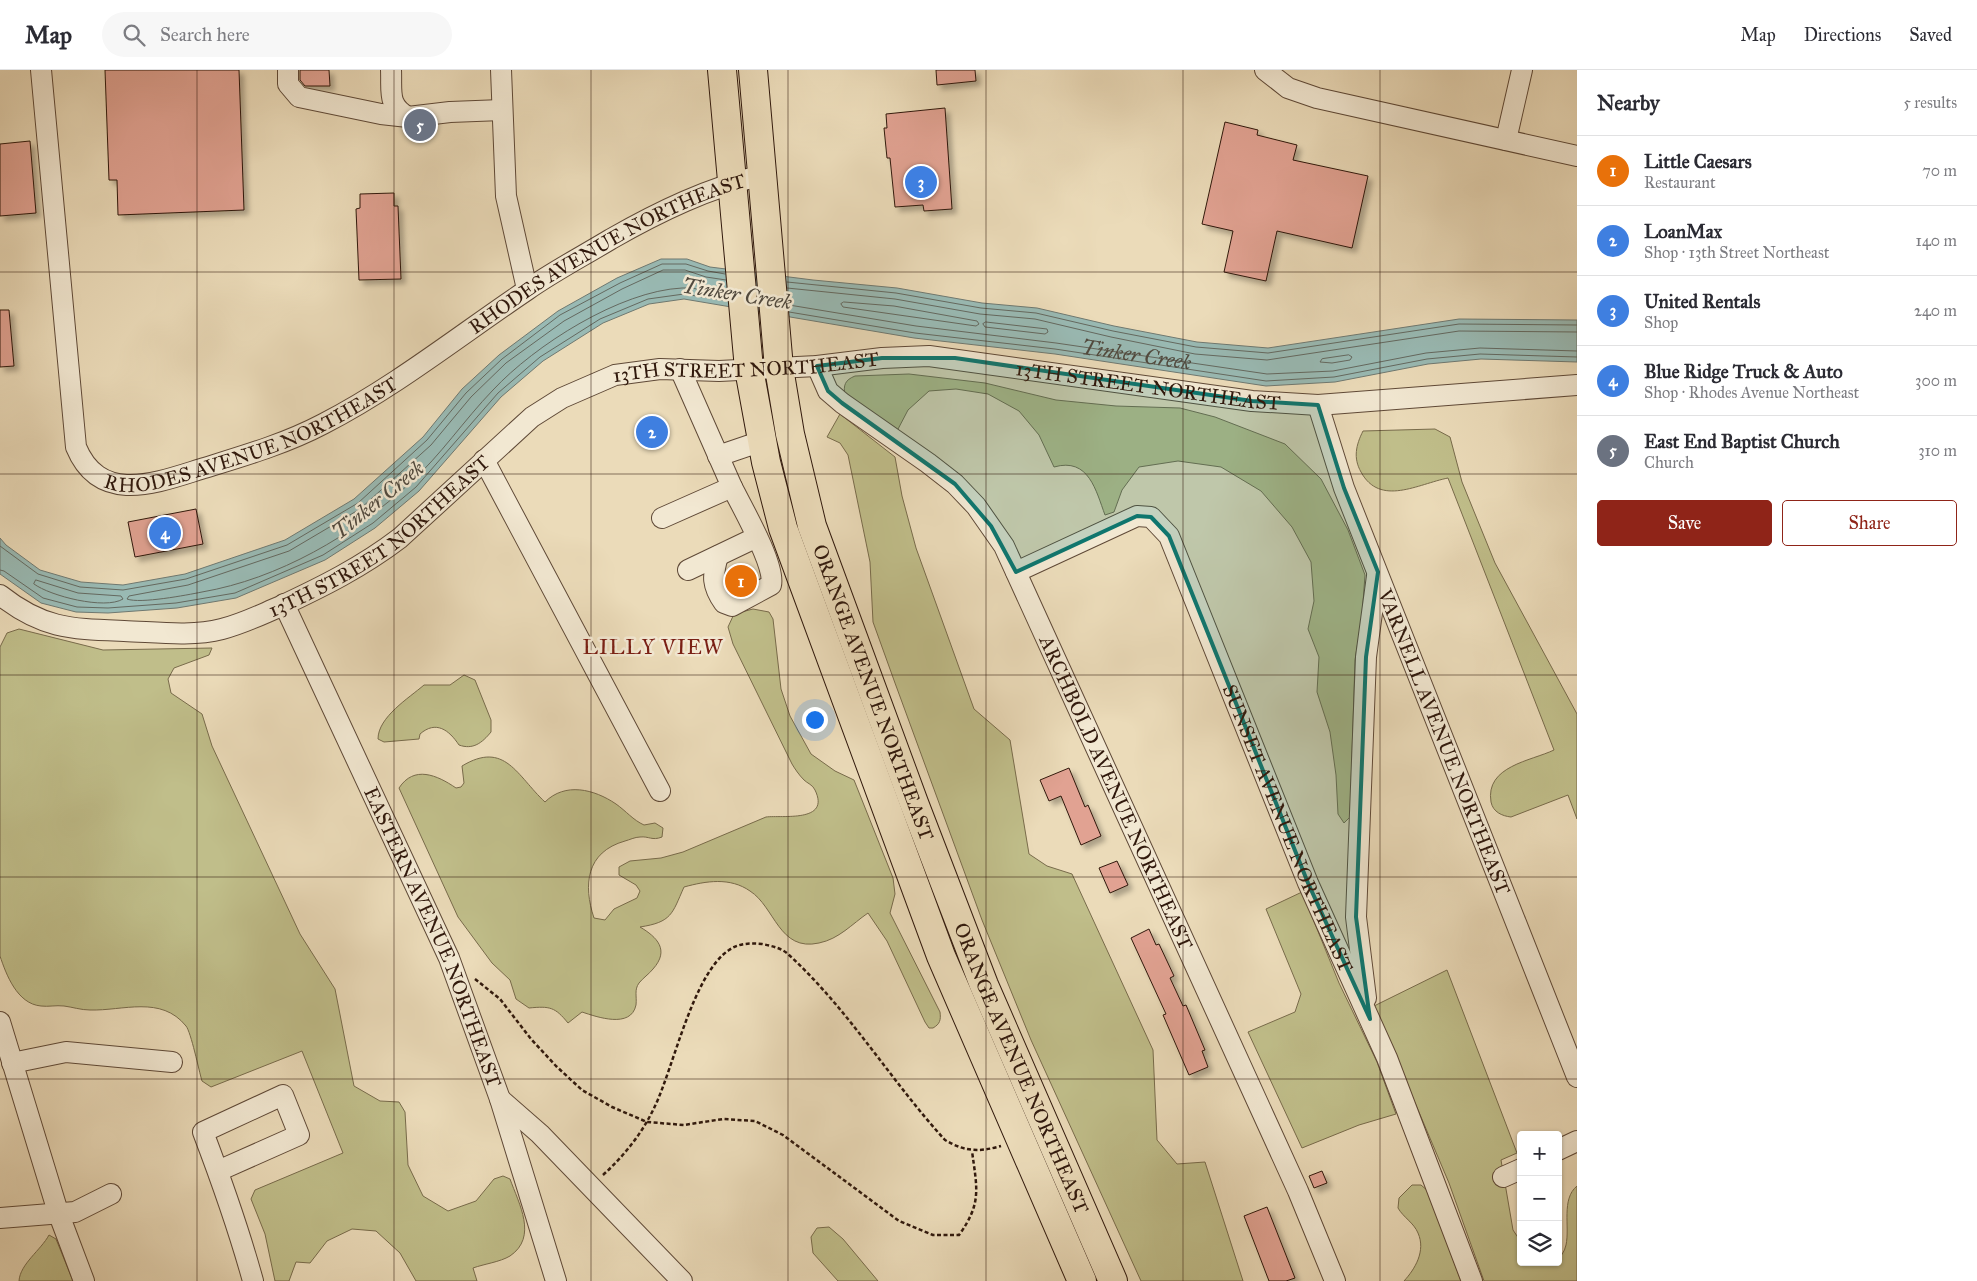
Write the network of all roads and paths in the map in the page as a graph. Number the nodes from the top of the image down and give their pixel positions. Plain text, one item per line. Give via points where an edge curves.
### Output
1 (41, 70) edge
2 (288, 70) edge
3 (391, 70) edge
4 (501, 70) edge
5 (722, 70) edge
6 (753, 70) edge
7 (1265, 70) edge
8 (1522, 70) edge
9 (502, 110) junction
10 (408, 116) junction
11 (1506, 140) junction
12 (1577, 156) edge
13 (763, 175) junction
14 (732, 183) junction
15 (527, 289) junction
16 (817, 366) junction
17 (779, 368) junction
18 (680, 369) junction
19 (749, 369) junction
20 (1577, 385) edge
21 (1318, 405) junction
22 (762, 441) junction
23 (718, 456) junction
24 (484, 460) junction
25 (732, 487) junction
26 (662, 518) dead end
27 (757, 537) junction
28 (718, 556) junction
29 (688, 570) dead end
30 (1016, 572) junction
31 (1378, 572) junction
32 (0, 595) edge
33 (284, 604) junction
34 (660, 791) dead end
35 (914, 803) junction
36 (888, 814) junction
37 (449, 958) junction
38 (1370, 1019) junction
39 (0, 1022) edge
40 (172, 1062) dead end
41 (12, 1063) junction
42 (1577, 1077) edge
43 (500, 1099) junction
44 (647, 1122) junction
45 (1045, 1125) junction
46 (1019, 1138) junction
47 (1577, 1141) edge
48 (1562, 1148) edge
49 (972, 1151) junction
50 (218, 1171) junction
51 (591, 1186) junction
52 (111, 1194) dead end
53 (58, 1212) junction
54 (0, 1218) edge
55 (84, 1281) edge
56 (253, 1281) edge
57 (556, 1281) edge
58 (682, 1281) edge
59 (1082, 1281) edge
60 (1113, 1281) edge
61 (1335, 1281) edge
62 (1472, 1281) edge

1 - 15 street, RHODES AVENUE NORTHEAST via 76,447 87,468 99,478 114,483 145,485 288,440 346,412 481,324
2 - 10 street via 288,84 299,97 381,114
3 - 10 street via 392,101 397,110
4 - 9 street
5 - 14 highway, ORANGE AVENUE NORTHEAST
6 - 13 highway, ORANGE AVENUE NORTHEAST
7 - 11 street via 1288,88 1317,98
8 - 11 street
9 - 10 street
9 - 15 street via 506,196
11 - 12 street
13 - 14 street, RHODES AVENUE NORTHEAST
13 - 17 highway, ORANGE AVENUE NORTHEAST
14 - 15 street, RHODES AVENUE NORTHEAST via 663,210
14 - 19 highway, ORANGE AVENUE NORTHEAST
16 - 17 street, 13TH STREET NORTHEAST
16 - 21 street, 13TH STREET NORTHEAST via 882,358 955,358 1252,401
16 - 30 street, ARCHBOLD AVENUE NORTHEAST via 828,390 842,403 928,463 960,490 991,526
17 - 19 street, 13TH STREET NORTHEAST
17 - 35 highway, ORANGE AVENUE NORTHEAST via 790,434 812,526
18 - 19 street, 13TH STREET NORTHEAST
18 - 23 street
18 - 24 street, 13TH STREET NORTHEAST via 634,370 594,382 532,417
19 - 22 highway, ORANGE AVENUE NORTHEAST
20 - 21 street, 13TH STREET NORTHEAST
21 - 31 street, VARNELL AVENUE NORTHEAST via 1344,488
22 - 23 street
22 - 36 highway, ORANGE AVENUE NORTHEAST via 783,528
23 - 25 street
24 - 33 street, 13TH STREET NORTHEAST via 376,556 345,575
24 - 34 street
25 - 26 street
25 - 27 street
27 - 28 street
27 - 28 street via 773,578 771,585 732,606 724,604 715,590
28 - 29 street
30 - 38 street, SUNSET AVENUE NORTHEAST via 1137,516 1151,517 1160,524 1169,536 1308,883
30 - 61 street, ARCHBOLD AVENUE NORTHEAST via 1298,1191
31 - 38 street via 1366,657 1356,917
31 - 42 street, VARNELL AVENUE NORTHEAST
32 - 33 street, 13TH STREET NORTHEAST via 38,620 64,628 158,632 222,629
33 - 37 street, EASTERN AVENUE NORTHEAST
35 - 36 street
35 - 45 highway, ORANGE AVENUE NORTHEAST via 984,985
36 - 46 highway, ORANGE AVENUE NORTHEAST via 957,996
37 - 43 street, EASTERN AVENUE NORTHEAST
37 - 44 path via 500,998 531,1038 582,1090
38 - 62 street, SUNSET AVENUE NORTHEAST via 1388,1058
39 - 41 street
40 - 41 street via 66,1052
41 - 53 street
43 - 51 street
43 - 57 street, EASTERN AVENUE NORTHEAST
44 - 49 path via 684,1125 723,1119 755,1122 783,1135 899,1221 933,1235 958,1235 971,1218 978,1192
44 - 49 path via 692,1007 715,964 730,949 741,944 756,944 773,946 787,953 814,980 945,1140 958,1148
44 - 51 path via 633,1144
45 - 46 street
45 - 60 highway, ORANGE AVENUE NORTHEAST
46 - 49 path via 1000,1146
46 - 59 highway, ORANGE AVENUE NORTHEAST
47 - 48 street
50 - 50 street via 203,1132 283,1095 299,1135
50 - 56 street via 236,1218
51 - 58 street
52 - 53 street via 75,1212
53 - 54 street
53 - 55 street

